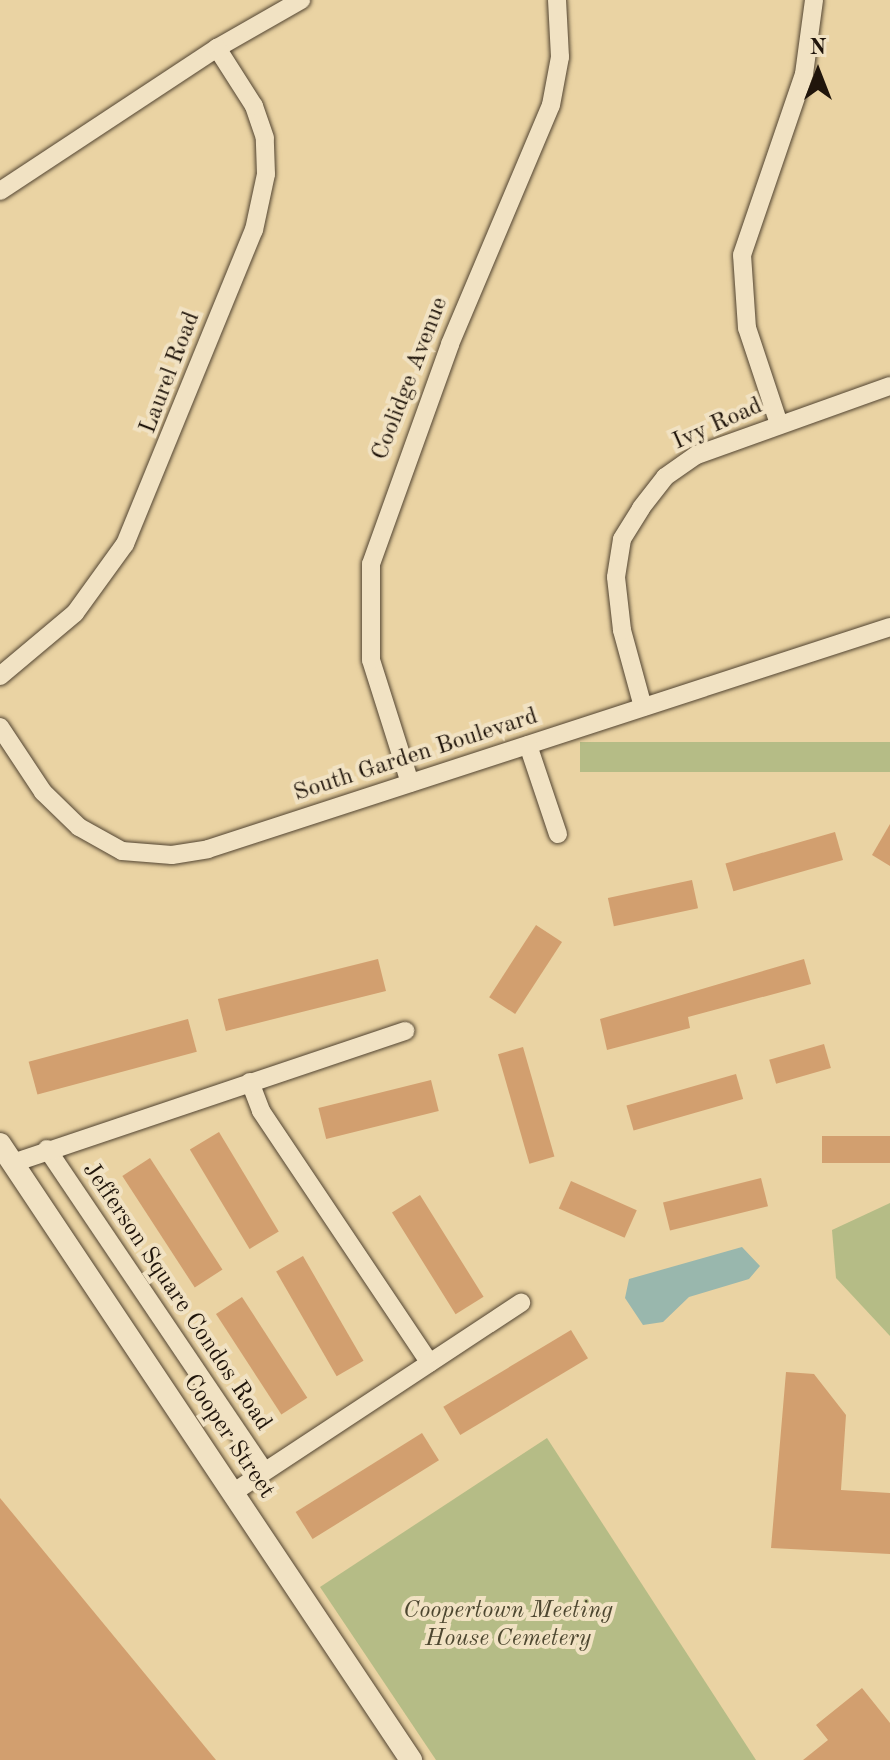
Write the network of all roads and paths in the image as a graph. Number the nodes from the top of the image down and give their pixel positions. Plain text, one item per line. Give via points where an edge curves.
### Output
1 (301, 0) edge
2 (557, 0) edge
3 (814, 0) edge
4 (217, 48) junction
5 (0, 191) edge
6 (890, 386) edge
7 (779, 424) junction
8 (890, 627) edge
9 (0, 676) edge
10 (643, 707) junction
11 (0, 727) edge
12 (528, 745) junction
13 (410, 783) junction
14 (558, 834) dead end
15 (405, 1031) dead end
16 (250, 1082) junction
17 (0, 1144) edge
18 (47, 1149) junction
19 (13, 1163) junction
20 (521, 1303) dead end
21 (430, 1363) junction
22 (264, 1471) junction
23 (234, 1492) junction
24 (411, 1760) edge

1 - 4 street
2 - 13 street, Coolidge Avenue via 560,57 551,105 441,368 371,564 371,660
3 - 7 street via 804,74 742,255 747,328
4 - 5 street
4 - 9 street, Laurel Road via 254,106 265,138 266,174 254,230 120,553 75,613
6 - 7 street, Ivy Road
7 - 10 street, Ivy Road via 680,464 626,531 616,595
8 - 10 street, South Garden Boulevard
10 - 12 street, South Garden Boulevard
11 - 13 street, South Garden Boulevard via 66,815 107,844 138,855 208,849
12 - 13 street, South Garden Boulevard
12 - 14 street
15 - 16 street, Jefferson Square Condos Road
16 - 18 street, Jefferson Square Condos Road
16 - 21 street via 261,1111
17 - 19 street, Cooper Street
18 - 19 street, Jefferson Square Condos Road
18 - 22 street, Jefferson Square Condos Road
19 - 23 street, Cooper Street
20 - 21 street
21 - 22 street
22 - 23 street
23 - 24 street, Cooper Street

